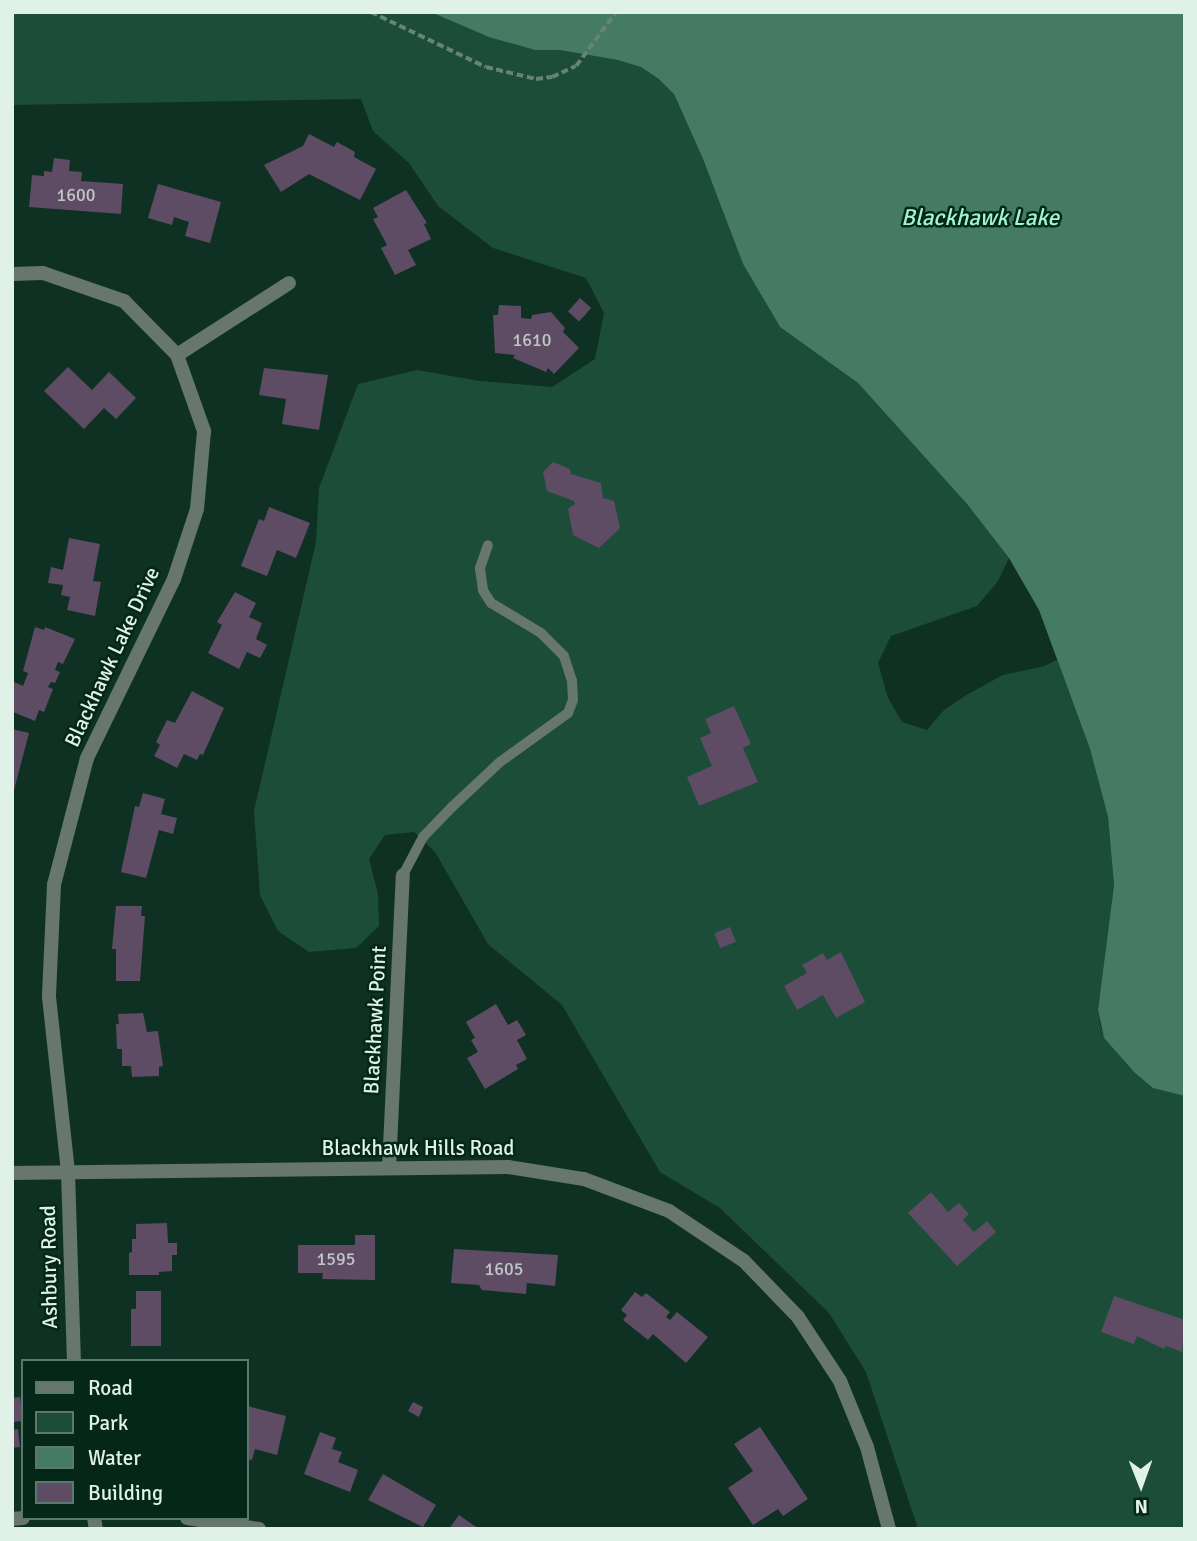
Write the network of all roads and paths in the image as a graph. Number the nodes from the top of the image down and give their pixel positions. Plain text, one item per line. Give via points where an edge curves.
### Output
1 (371, 12) edge
2 (616, 12) edge
3 (12, 274) edge
4 (289, 283) dead end
5 (177, 355) junction
6 (488, 545) dead end
7 (403, 875) joint
8 (389, 1168) junction
9 (68, 1172) junction
10 (12, 1173) edge
11 (74, 1359) edge
12 (200, 1520) edge
13 (259, 1529) edge
14 (889, 1529) edge

1 - 2 path via 479,64 519,77 552,77 576,65
3 - 5 street, Blackhawk Lake Drive via 43,273 124,301
4 - 5 street
5 - 9 street, Blackhawk Lake Drive via 204,431 197,509 174,579 87,758 54,885 49,997
6 - 7 lane via 481,568 483,590 491,603 541,633 564,656 573,700 568,713 500,762 422,837
7 - 8 street, Blackhawk Point
8 - 9 street, Blackhawk Hills Road
8 - 14 street, Blackhawk Hills Road via 508,1167 584,1179 669,1211 744,1261 798,1317 840,1381 867,1447
9 - 10 street, Blackhawk Hills Road
9 - 11 street, Ashbury Road
12 - 13 street

